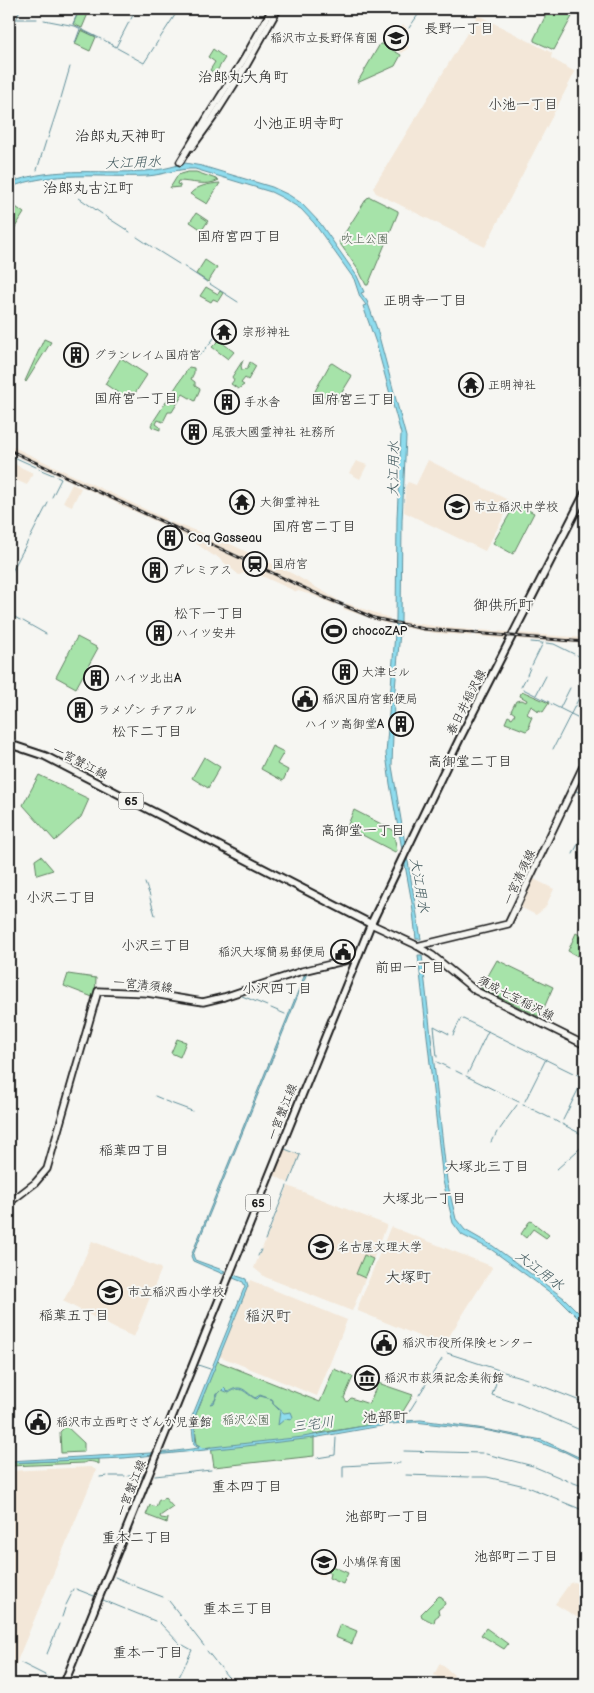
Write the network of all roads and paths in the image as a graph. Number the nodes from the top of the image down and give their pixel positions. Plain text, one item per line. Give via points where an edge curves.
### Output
1 (272, 9) edge
2 (278, 9) edge
3 (585, 493) edge
4 (9, 744) edge
5 (584, 765) edge
6 (371, 924) junction
7 (417, 946) junction
8 (356, 958) junction
9 (585, 1045) edge
10 (9, 1203) edge
11 (64, 1684) edge

1 - 2 main road via 182,160 214,118
3 - 6 main road, 春日井稲沢線 via 460,738
4 - 6 main road, 一宮蟹江線 / 65 via 45,756
5 - 7 main road, 一宮清須線 via 508,924
6 - 7 main road
6 - 8 main road, 一宮蟹江線 / 65
7 - 9 main road, 須成七宝稲沢線 via 476,991
8 - 10 main road, 一宮清須線 via 302,971 211,1001 98,991 47,1169
8 - 11 main road, 一宮蟹江線 / 65

